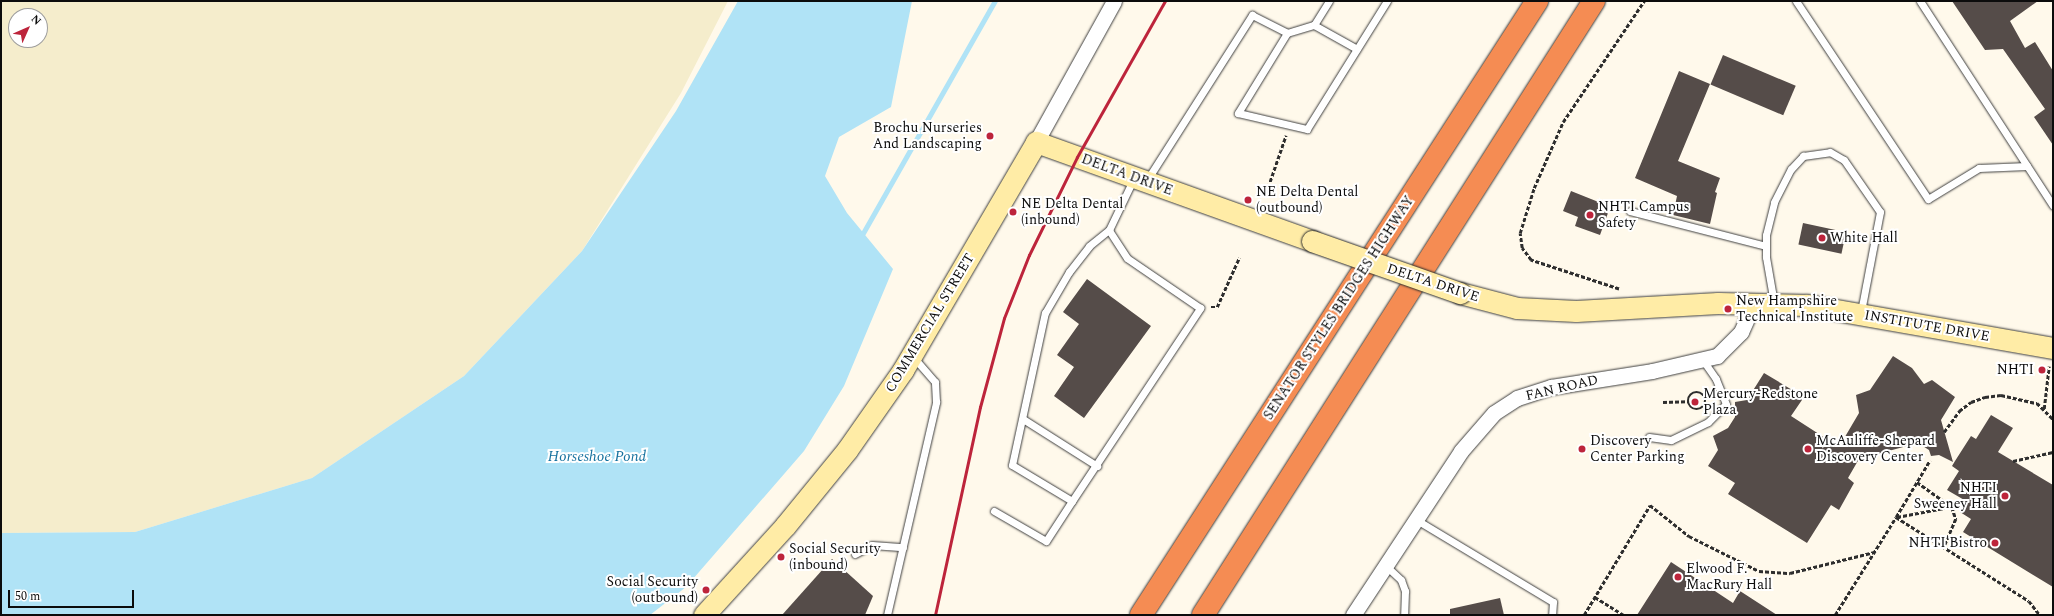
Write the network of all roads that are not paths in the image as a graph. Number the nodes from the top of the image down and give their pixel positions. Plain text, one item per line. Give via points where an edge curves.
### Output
1 (1114, 1) edge
2 (1329, 1) edge
3 (1387, 1) edge
4 (1537, 1) edge
5 (1594, 1) edge
6 (1796, 1) edge
7 (1920, 1) edge
8 (1314, 25) junction
9 (1287, 33) junction
10 (1357, 48) junction
11 (1036, 142) junction
12 (2027, 166) junction
13 (1140, 180) junction
14 (2053, 206) edge
15 (1630, 211) dead end
16 (1109, 230) junction
17 (1766, 246) junction
18 (1754, 303) junction
19 (1774, 304) junction
20 (1861, 314) junction
21 (912, 356) junction
22 (2051, 356) edge
23 (1702, 359) junction
24 (1023, 419) junction
25 (1649, 438) dead end
26 (1097, 466) junction
27 (1072, 501) junction
28 (994, 511) dead end
29 (1415, 519) junction
30 (903, 547) junction
31 (855, 554) dead end
32 (1385, 565) junction
33 (704, 615) edge
34 (887, 615) edge
35 (1141, 615) edge
36 (1203, 615) edge
37 (1353, 615) edge
38 (1404, 615) edge
39 (1552, 615) edge

1 - 11 street, COMMERCIAL STREET
2 - 8 lane
3 - 10 lane
4 - 35 highway, SENATOR STYLES BRIDGES HIGHWAY
5 - 36 highway
6 - 12 lane via 1928,199 1978,168
7 - 12 lane
8 - 9 lane
8 - 10 lane
9 - 10 lane via 1238,113 1307,129
9 - 13 lane via 1252,15
11 - 13 street, DELTA DRIVE
11 - 21 street, COMMERCIAL STREET
12 - 14 lane
13 - 16 lane
13 - 18 street, DELTA DRIVE, bridge via 1460,293 1517,308 1576,311
15 - 17 lane
16 - 24 lane via 1089,246 1069,272 1045,313
16 - 26 lane via 1127,258 1200,308
17 - 19 lane
17 - 20 lane via 1774,202 1791,169 1803,156 1819,152 1830,152 1844,160 1880,212
18 - 19 street, INSTITUTE DRIVE
18 - 23 street, FAN ROAD via 1741,332 1717,356
19 - 20 street, INSTITUTE DRIVE via 1807,305
20 - 22 street, INSTITUTE DRIVE
21 - 30 lane via 935,382 936,402
21 - 33 street, COMMERCIAL STREET via 847,450 785,526
23 - 25 lane via 1716,379 1726,404 1708,422 1671,440
23 - 29 street, FAN ROAD via 1652,371 1551,387 1517,398 1494,413 1479,428
24 - 26 lane
24 - 27 lane via 1012,465
26 - 27 lane
27 - 28 lane via 1046,541
29 - 32 street, FAN ROAD
29 - 39 lane via 1553,602
30 - 31 lane via 872,545
30 - 34 lane
32 - 37 street, FAN ROAD
32 - 38 lane via 1401,580 1405,591

